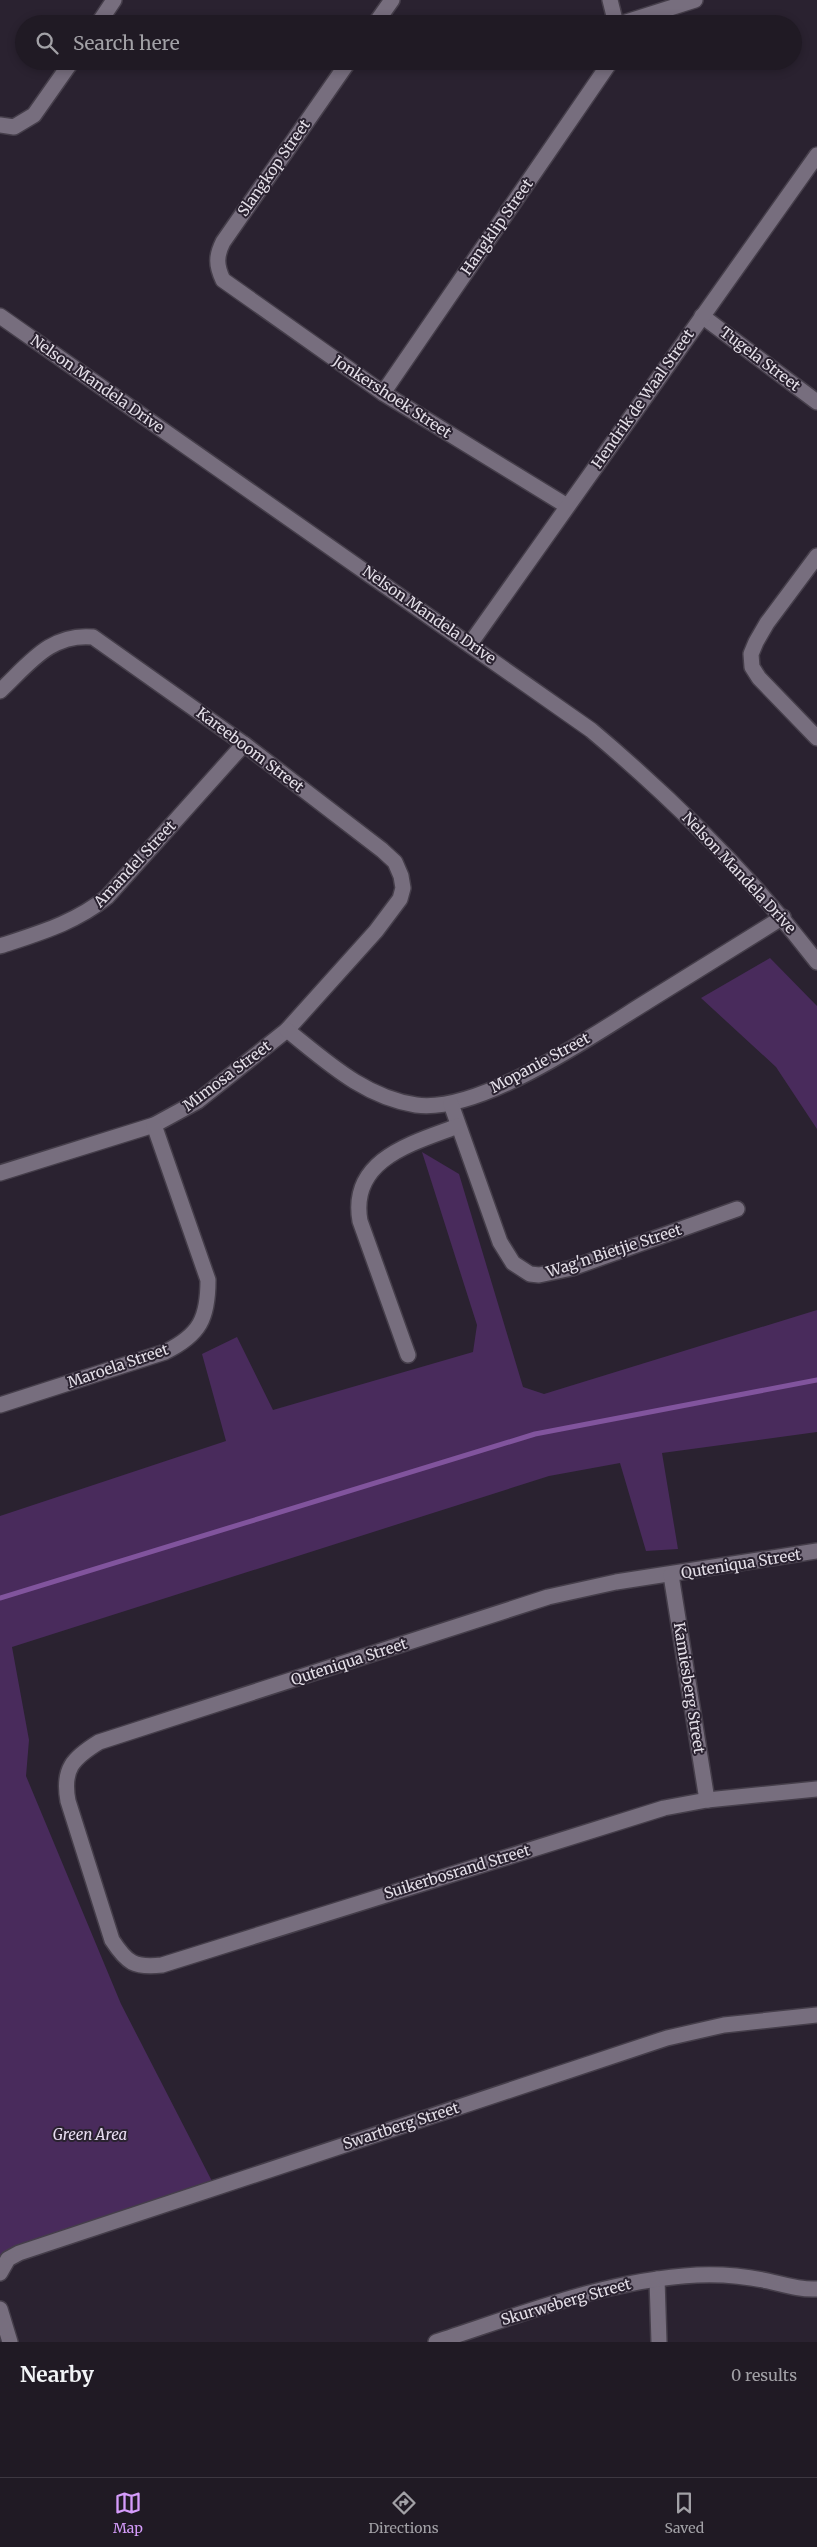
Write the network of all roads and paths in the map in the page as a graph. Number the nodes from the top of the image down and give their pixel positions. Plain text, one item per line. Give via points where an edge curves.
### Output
1 (114, 0) edge
2 (392, 0) edge
3 (610, 0) edge
4 (695, 0) edge
5 (657, 6) edge
6 (104, 15) edge
7 (381, 15) edge
8 (614, 15) edge
9 (638, 15) edge
10 (66, 70) edge
11 (343, 70) edge
12 (605, 70) edge
13 (7, 126) edge
14 (817, 155) edge
15 (223, 280) joint
16 (0, 316) edge
17 (702, 316) junction
18 (383, 393) junction
19 (817, 402) edge
20 (567, 506) junction
21 (817, 556) edge
22 (470, 644) junction
23 (0, 690) edge
24 (817, 738) edge
25 (244, 744) junction
26 (400, 898) joint
27 (783, 917) junction
28 (0, 946) edge
29 (817, 962) edge
30 (287, 1030) junction
31 (451, 1104) junction
32 (154, 1125) junction
33 (458, 1126) junction
34 (0, 1173) edge
35 (737, 1210) dead end
36 (408, 1355) dead end
37 (0, 1405) edge
38 (817, 1551) edge
39 (672, 1575) junction
40 (817, 1789) edge
41 (707, 1800) junction
42 (112, 1940) joint
43 (817, 2015) edge
44 (0, 2274) edge
45 (658, 2279) junction
46 (817, 2289) edge
47 (1, 2313) edge
48 (10, 2342) edge
49 (436, 2342) edge
50 (659, 2342) edge

1 - 6 street
2 - 7 street
3 - 8 street
4 - 5 street
5 - 9 street
10 - 13 street via 34,115
11 - 15 street, Slangkop Street via 222,242 217,254 217,267
12 - 18 street, Hangklip Street
14 - 17 street, Hendrik de Waal Street
15 - 18 street, Jonkershoek Street
16 - 22 street, Nelson Mandela Drive
17 - 19 street, Tugela Street
17 - 20 street, Hendrik de Waal Street
18 - 20 street, Jonkershoek Street
20 - 22 street, Hendrik de Waal Street
21 - 24 street via 767,623 751,654 752,667 759,678
22 - 27 street, Nelson Mandela Drive via 591,730 642,772
23 - 25 street, Kareeboom Street via 41,652 66,638 93,637
25 - 26 street, Kareeboom Street via 382,850 394,862 401,876 403,888
25 - 28 street, Amandel Street via 96,906 71,922
26 - 30 street, Mimosa Street via 376,931
27 - 29 street, Nelson Mandela Drive
27 - 31 street, Mopanie Street via 560,1056 479,1096
30 - 31 street, Mopanie Street via 363,1088 418,1105
30 - 32 street, Mimosa Street via 198,1101
31 - 33 street, Wag'n Bietjie Street
32 - 34 street, Mimosa Street
32 - 37 street, Maroela Street via 208,1280 208,1300 202,1322 190,1336 165,1352
33 - 35 street, Wag'n Bietjie Street via 500,1242 513,1263 530,1274 552,1274 572,1268
33 - 36 street via 403,1146 391,1154 370,1174 360,1194 360,1221
38 - 39 street, Quteniqua Street
39 - 41 street, Kamiesberg Street
39 - 42 street, Quteniqua Street via 616,1582 548,1597 99,1742 86,1750 73,1761 65,1785
40 - 41 street, Suikerbosrand Street
41 - 42 street, Suikerbosrand Street via 664,1808 162,1965 145,1967 131,1963
43 - 44 street, Swartberg Street via 724,2025 668,2038 19,2253 8,2260
45 - 46 street, Skurweberg Street via 732,2275
45 - 49 street, Skurweberg Street via 590,2292
45 - 50 street
47 - 48 street

